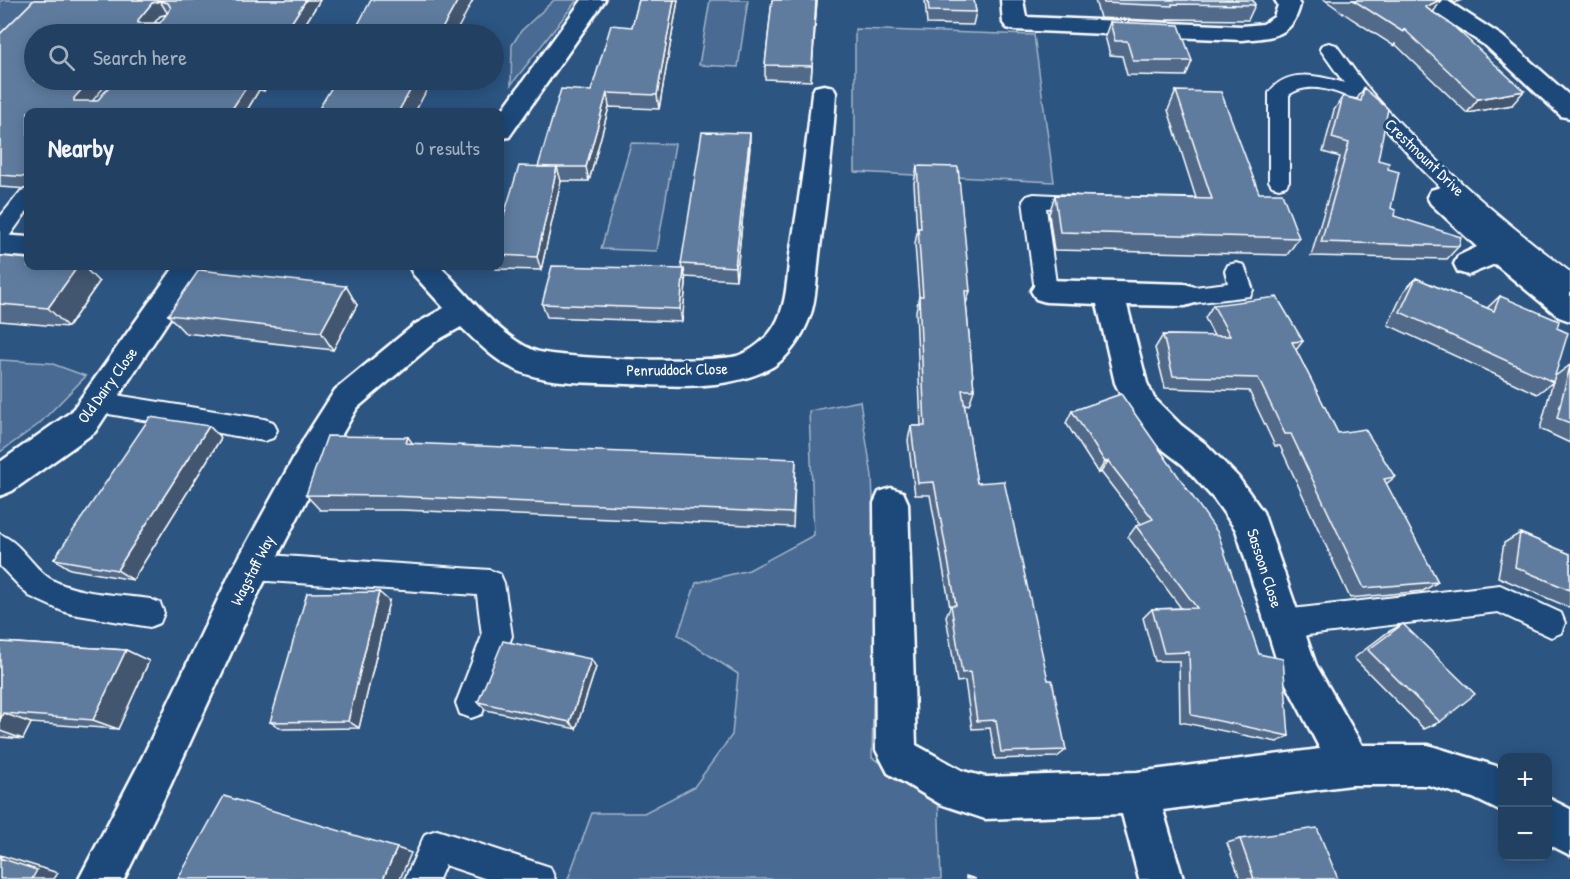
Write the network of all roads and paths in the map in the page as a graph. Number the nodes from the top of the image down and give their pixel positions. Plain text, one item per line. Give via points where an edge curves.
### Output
1 (594, 0) edge
2 (1012, 0) edge
3 (1286, 0) edge
4 (1431, 0) edge
5 (1329, 49) dead end
6 (824, 93) dead end
7 (1366, 98) junction
8 (1570, 110) edge
9 (504, 126) edge
10 (1280, 181) dead end
11 (1441, 198) dead end
12 (24, 201) edge
13 (1068, 201) edge
14 (0, 232) edge
15 (0, 245) edge
16 (24, 247) edge
17 (1498, 250) junction
18 (1468, 264) dead end
19 (187, 270) edge
20 (427, 270) edge
21 (1236, 271) dead end
22 (1570, 284) edge
23 (1046, 291) joint
24 (1110, 294) junction
25 (1185, 296) joint
26 (1570, 309) edge
27 (465, 310) junction
28 (97, 402) junction
29 (264, 430) dead end
30 (0, 481) edge
31 (891, 503) dead end
32 (0, 547) edge
33 (253, 567) junction
34 (150, 613) dead end
35 (1551, 623) dead end
36 (1283, 624) junction
37 (471, 703) dead end
38 (1351, 765) junction
39 (1498, 789) edge
40 (1137, 793) junction
41 (1552, 822) edge
42 (1570, 834) edge
43 (101, 879) edge
44 (422, 879) edge
45 (538, 879) edge
46 (1161, 879) edge

1 - 9 street
2 - 3 street via 1015,23 1242,33 1269,30 1285,20
4 - 8 street via 1494,41
5 - 7 lane
6 - 27 street, Penruddock Close via 797,310 787,335 768,354 738,368 702,371 556,368 526,362
7 - 10 lane, Crestmount Drive via 1315,81 1292,83 1279,93
7 - 22 lane, Crestmount Drive via 1429,164
11 - 17 street
12 - 14 lane
13 - 23 lane via 1034,201
15 - 16 street
17 - 18 street
17 - 26 street
19 - 28 street, Old Dairy Close
20 - 27 street, Penruddock Close
21 - 25 lane via 1242,290
23 - 24 street
24 - 25 street
24 - 36 street, Sassoon Close via 1131,383 1142,407 1195,455 1251,523
27 - 33 street, Wagstaff Way via 425,333 346,399
28 - 29 lane
28 - 30 street, Old Dairy Close via 83,422
31 - 40 street via 896,750 902,759 955,789 985,798
32 - 34 lane via 39,587 72,601
33 - 37 lane via 490,583 497,636
33 - 43 street, Wagstaff Way
35 - 36 lane via 1500,598
36 - 38 street, Sassoon Close via 1300,674
38 - 39 street via 1428,765 1482,780
38 - 40 street
40 - 46 street
41 - 42 street
44 - 45 lane via 437,846

